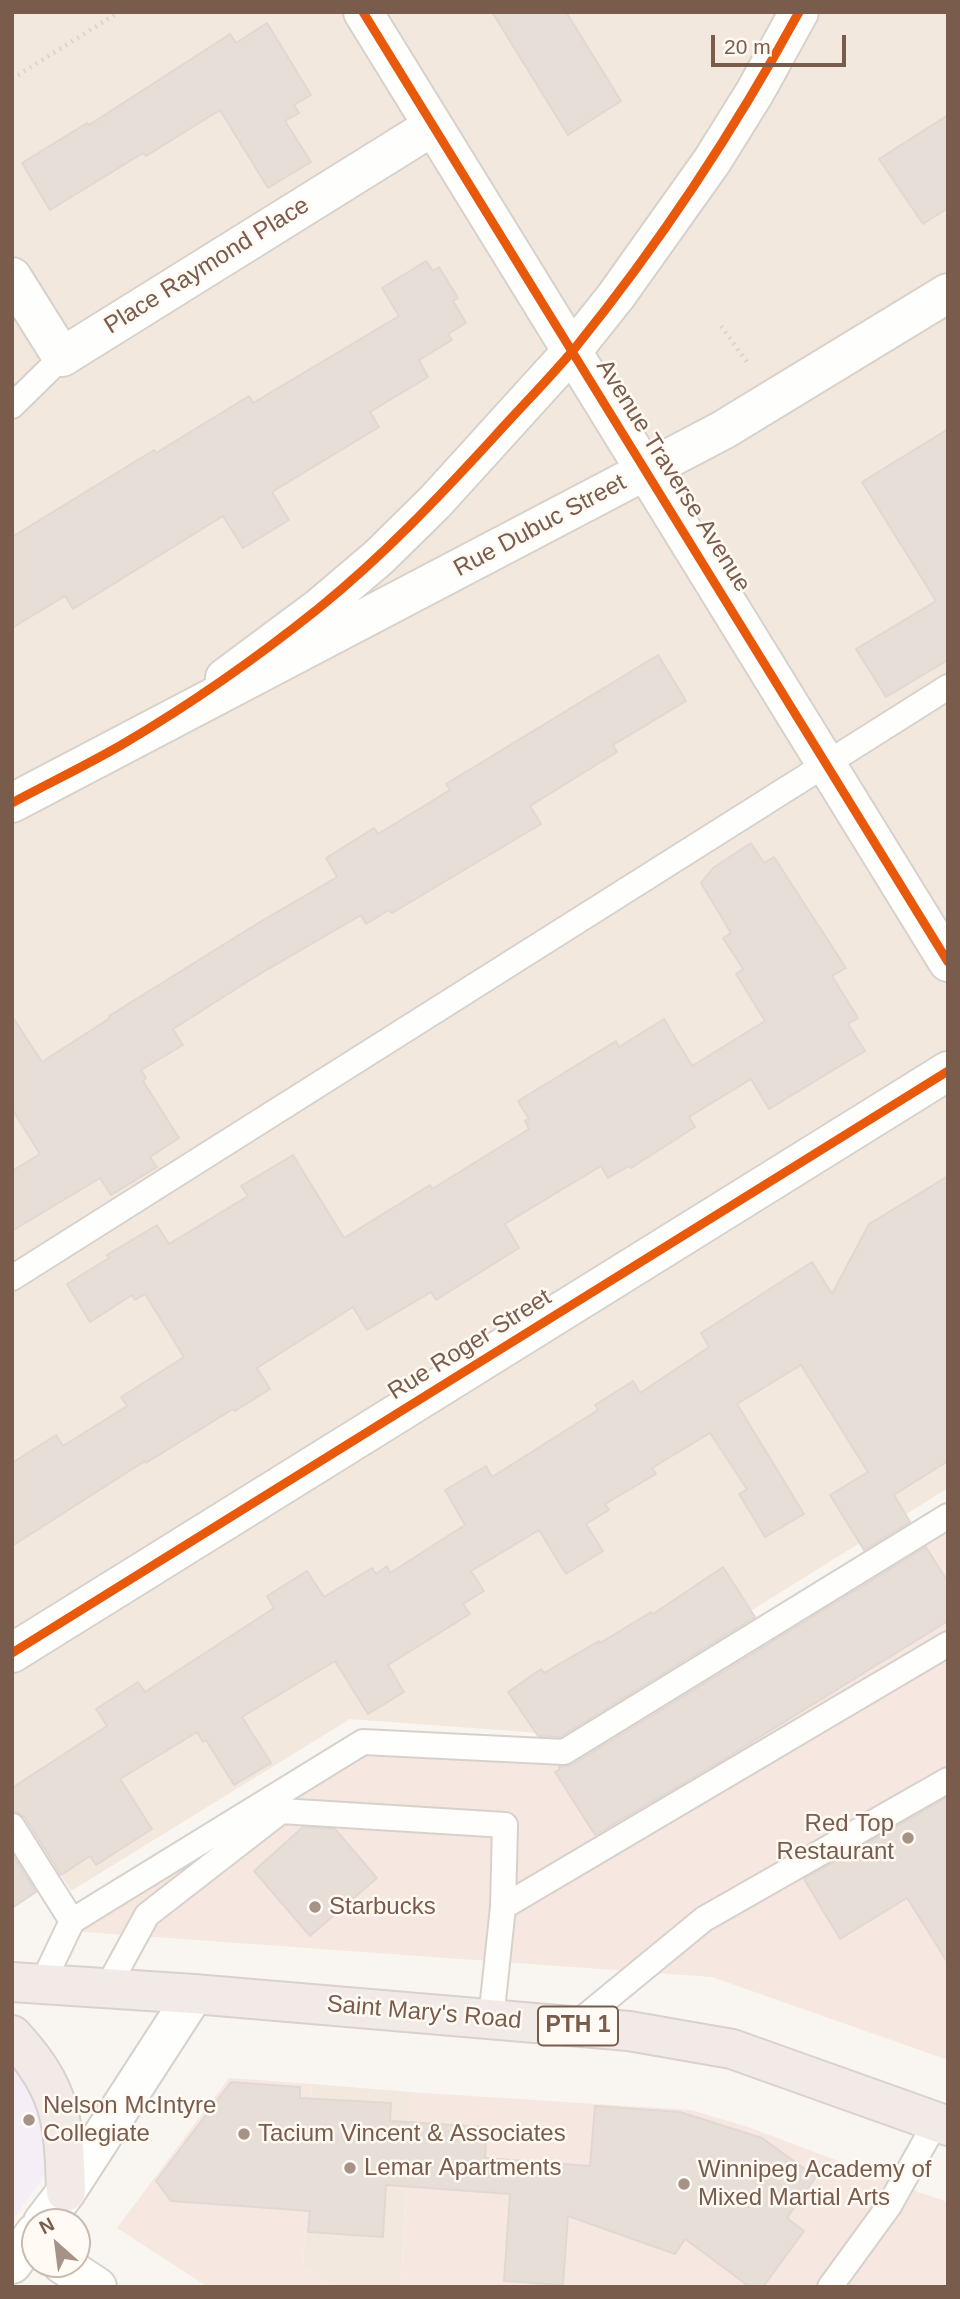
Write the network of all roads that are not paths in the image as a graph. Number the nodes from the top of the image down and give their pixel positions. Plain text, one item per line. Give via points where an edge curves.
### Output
1 (363, 12) edge
2 (799, 12) edge
3 (433, 125) junction
4 (12, 277) edge
5 (948, 293) edge
6 (573, 350) junction
7 (62, 357) junction
8 (12, 406) edge
9 (646, 470) junction
10 (948, 687) edge
11 (123, 743) junction
12 (826, 763) junction
13 (12, 803) edge
14 (948, 962) edge
15 (948, 1071) edge
16 (12, 1278) edge
17 (948, 1516) edge
18 (948, 1644) edge
19 (12, 1653) edge
20 (948, 1780) edge
21 (12, 1826) edge
22 (503, 1906) junction
23 (72, 1921) junction
24 (27, 1983) edge
25 (107, 1988) junction
26 (194, 1994) junction
27 (491, 2019) junction
28 (575, 2025) junction
29 (12, 2035) edge
30 (942, 2124) edge
31 (44, 2208) edge
32 (53, 2208) edge
33 (830, 2287) edge

1 - 3 street, Avenue Traverse Avenue
2 - 6 street via 712,161
3 - 6 street, Avenue Traverse Avenue
3 - 7 street, Place Raymond Place
4 - 7 street
5 - 9 street, Rue Dubuc Street via 723,430
6 - 9 street, Avenue Traverse Avenue
6 - 11 street via 378,558 240,668
7 - 8 lane
9 - 11 street, Rue Dubuc Street
9 - 12 street, Avenue Traverse Avenue
10 - 12 lane
11 - 13 street
12 - 14 street, Avenue Traverse Avenue
12 - 16 lane
15 - 19 street, Rue Roger Street
17 - 23 lane via 564,1752 363,1742
18 - 22 lane
20 - 28 lane via 704,1919
21 - 23 lane
22 - 25 lane via 505,1825 281,1811 147,1915
22 - 27 lane
23 - 24 lane
24 - 25 highway, Saint Mary's Road / PTH 1
25 - 26 highway, Saint Mary's Road / PTH 1
26 - 27 highway, Saint Mary's Road / PTH 1
26 - 32 street
27 - 28 highway, Saint Mary's Road / PTH 1
28 - 30 highway, Saint Mary's Road / PTH 1 via 732,2049
29 - 31 highway via 39,2066 60,2111 65,2139
30 - 33 lane

